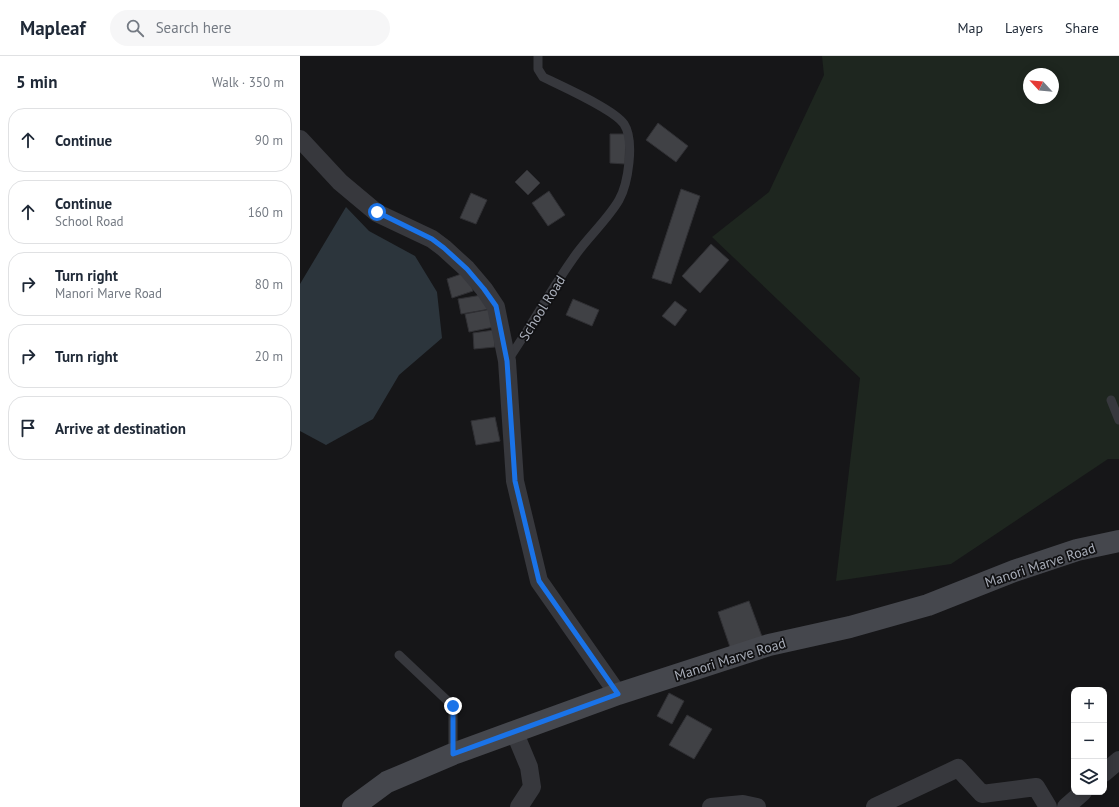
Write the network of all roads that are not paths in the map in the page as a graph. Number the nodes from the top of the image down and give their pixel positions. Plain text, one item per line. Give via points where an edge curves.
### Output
1 (538, 56) edge
2 (300, 140) edge
3 (507, 361) junction
4 (1111, 400) dead end
5 (1119, 420) edge
6 (1119, 541) edge
7 (399, 655) dead end
8 (618, 694) junction
9 (514, 731) junction
10 (453, 754) junction
11 (1119, 760) edge
12 (1107, 770) edge
13 (1080, 795) edge
14 (353, 807) edge
15 (519, 807) edge
16 (711, 807) edge
17 (757, 807) edge
18 (875, 807) edge
19 (1048, 807) edge
20 (1066, 807) edge

1 - 3 lane, School Road via 538,69 543,77 614,114 624,124 629,135 629,160 626,184 619,201 564,271
2 - 3 street via 340,182 377,212 432,239 467,269 496,306
3 - 8 street via 515,481 539,581
4 - 5 lane
6 - 8 main road, Manori Marve Road via 1077,550 1014,571 928,605 850,627 769,645
7 - 10 lane via 453,706
8 - 9 main road, Manori Marve Road
9 - 10 main road, Manori Marve Road
9 - 15 street via 529,767 532,787
10 - 14 main road, Manori Marve Road via 387,782
11 - 12 street
13 - 20 street
16 - 17 street via 743,804
18 - 19 street via 958,768 982,794 1036,787

